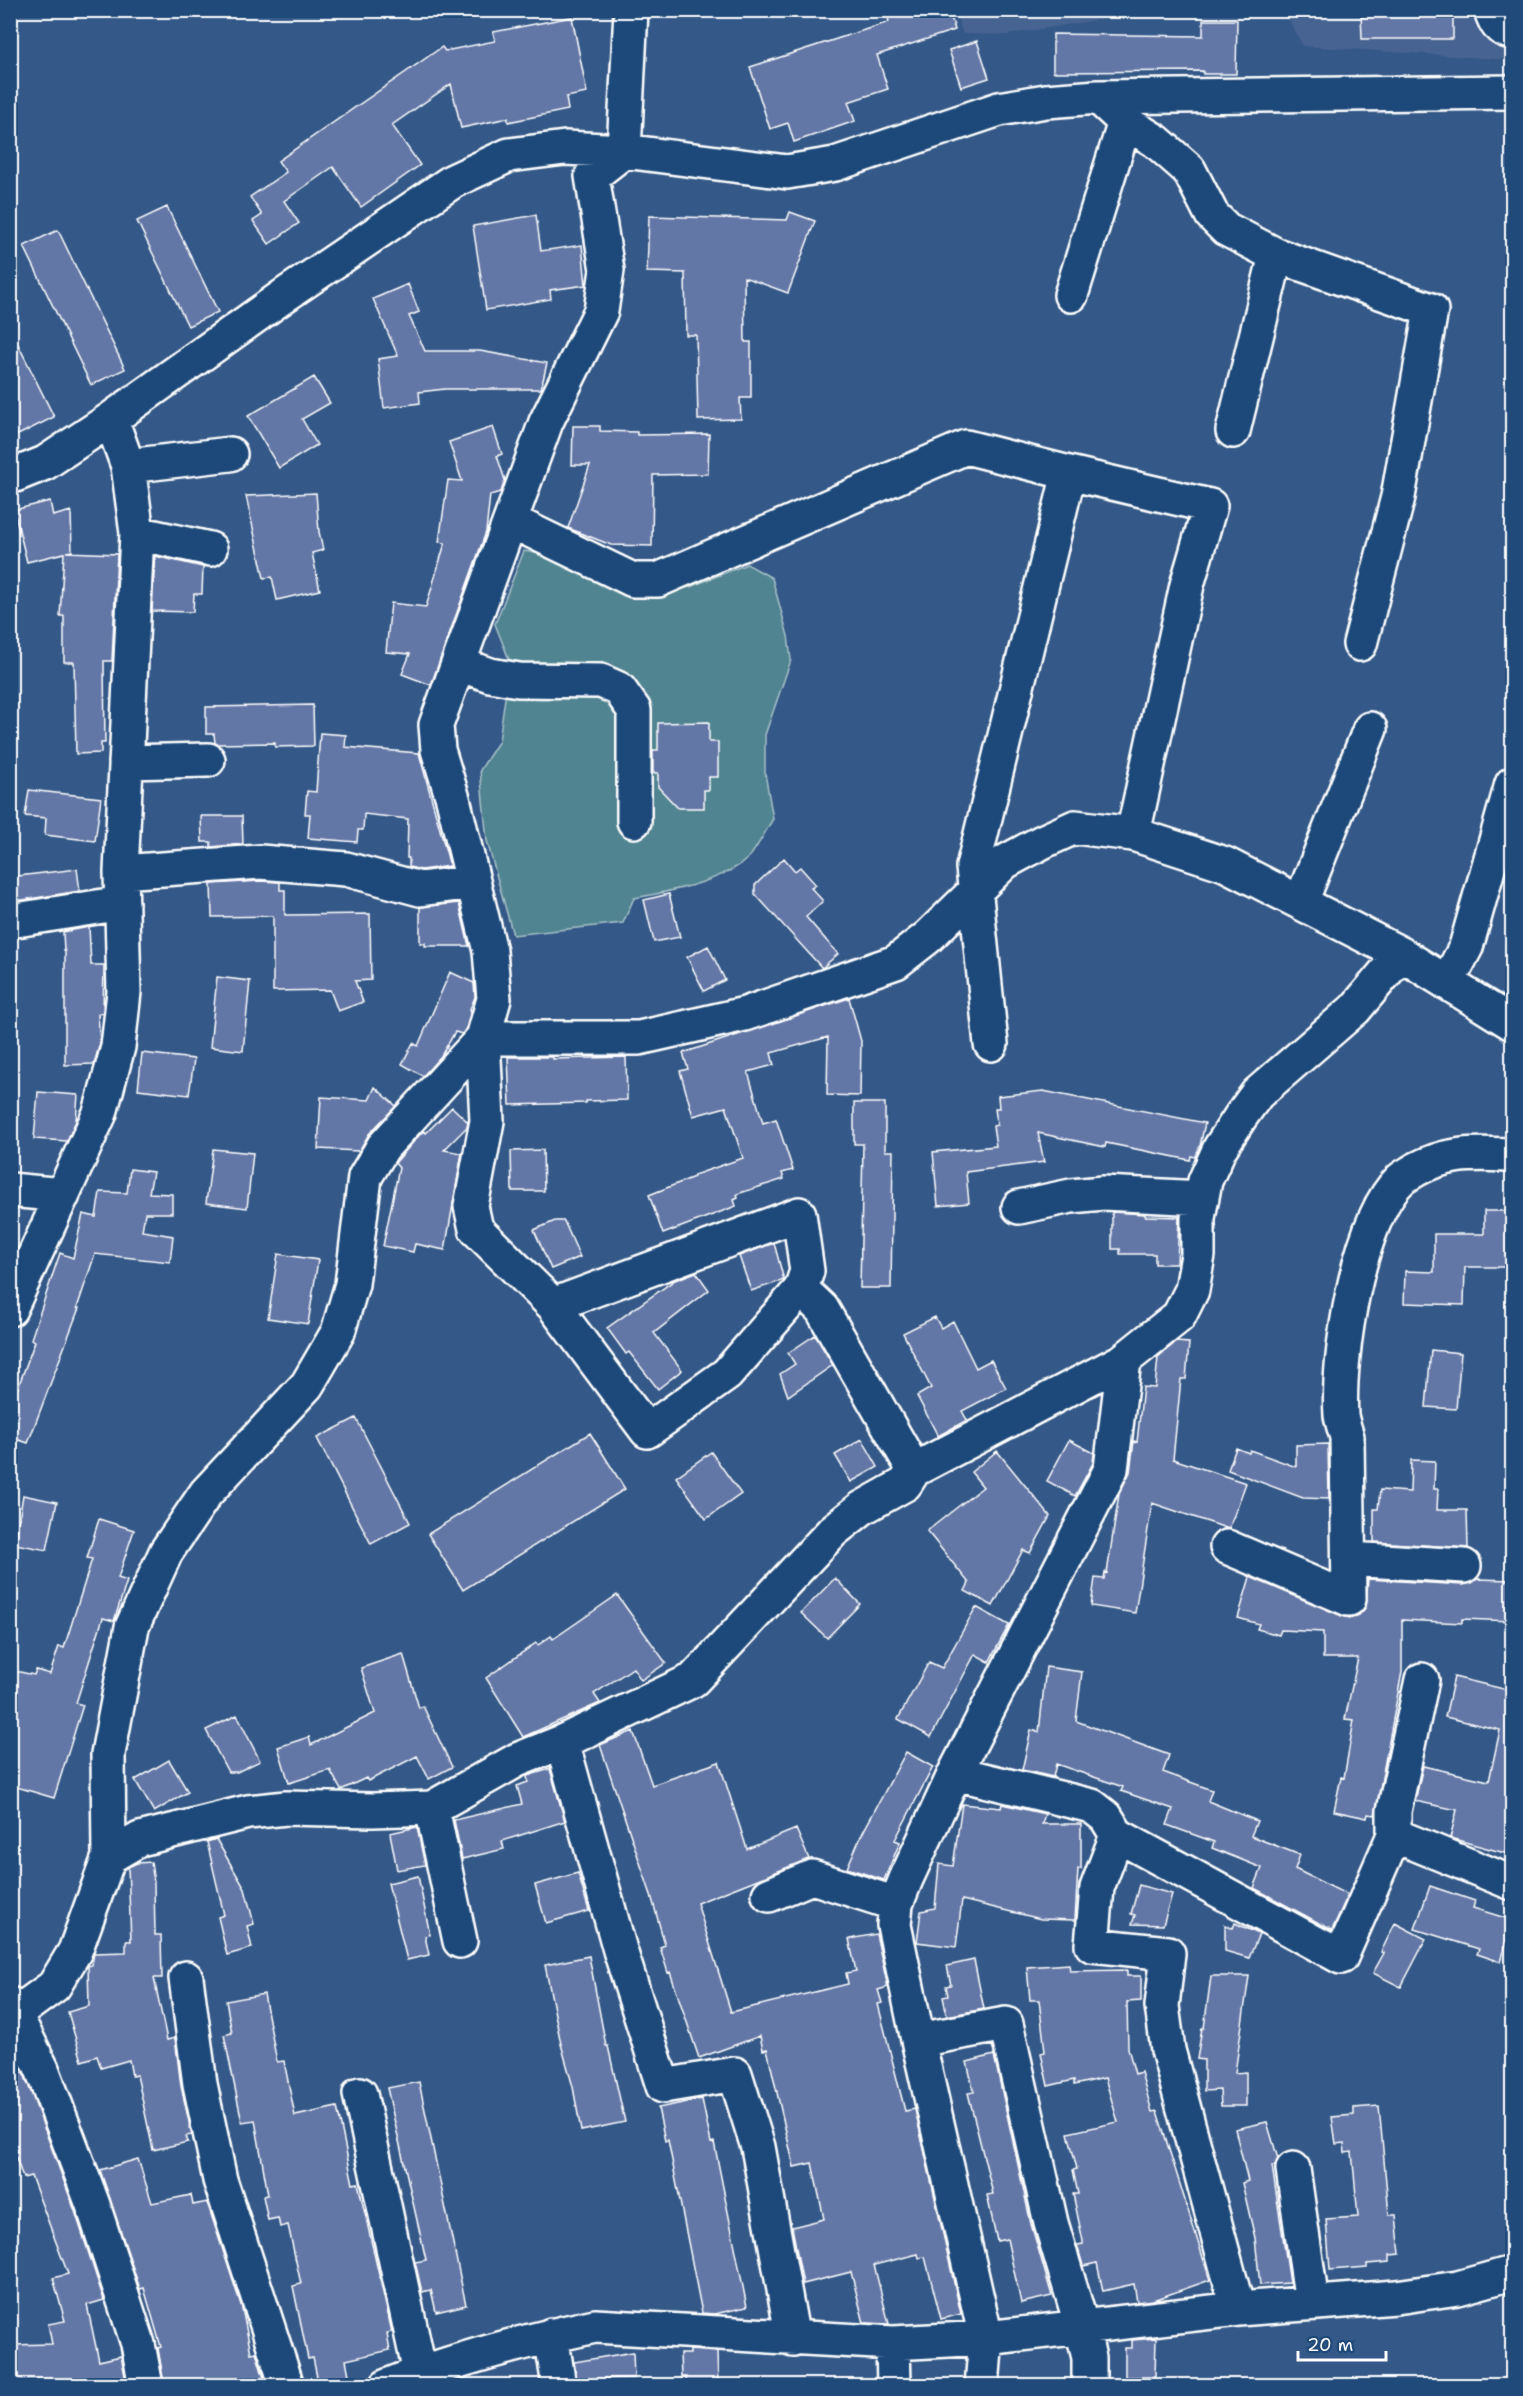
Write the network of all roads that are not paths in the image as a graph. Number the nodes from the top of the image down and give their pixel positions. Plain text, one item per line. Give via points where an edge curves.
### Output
1 (631, 10) edge
2 (1491, 10) edge
3 (1512, 32) edge
4 (1512, 92) edge
5 (1098, 98) junction
6 (1125, 122) junction
7 (624, 151) junction
8 (1276, 255) junction
9 (1071, 295) dead end
10 (111, 419) junction
11 (1233, 431) dead end
12 (230, 454) dead end
13 (128, 466) junction
14 (1069, 473) junction
15 (10, 477) edge
16 (511, 520) junction
17 (137, 533) junction
18 (210, 549) dead end
19 (1360, 644) dead end
20 (458, 664) junction
21 (1370, 729) dead end
22 (208, 760) dead end
23 (126, 762) junction
24 (1512, 784) edge
25 (634, 821) dead end
26 (1133, 834) junction
27 (473, 882) junction
28 (121, 887) junction
29 (975, 890) junction
30 (1301, 902) junction
31 (10, 921) edge
32 (1401, 954) junction
33 (1447, 983) junction
34 (1512, 1023) edge
35 (483, 1038) junction
36 (991, 1044) dead end
37 (1512, 1155) edge
38 (10, 1190) edge
39 (63, 1195) junction
40 (1202, 1198) junction
41 (1018, 1207) dead end
42 (801, 1289) junction
43 (553, 1305) junction
44 (10, 1309) edge
45 (1124, 1360) junction
46 (914, 1470) junction
47 (1227, 1547) dead end
48 (1349, 1559) junction
49 (1464, 1566) dead end
50 (1422, 1680) dead end
51 (562, 1742) junction
52 (956, 1773) junction
53 (432, 1808) junction
54 (1117, 1835) junction
55 (1394, 1835) junction
56 (109, 1857) junction
57 (1512, 1883) edge
58 (769, 1895) dead end
59 (896, 1904) junction
60 (460, 1941) dead end
61 (186, 1978) dead end
62 (12, 2012) edge
63 (918, 2040) junction
64 (360, 2094) dead end
65 (1293, 2169) dead end
66 (1512, 2273) edge
67 (1312, 2303) junction
68 (1238, 2309) junction
69 (1082, 2327) junction
70 (551, 2335) junction
71 (986, 2338) junction
72 (793, 2339) junction
73 (893, 2343) junction
74 (420, 2373) junction
75 (146, 2385) edge
76 (287, 2385) edge
77 (387, 2385) edge
78 (559, 2385) edge
79 (894, 2385) edge
80 (982, 2385) edge
81 (1089, 2385) edge

1 - 7 street
2 - 3 street via 1495,22
4 - 5 street
5 - 6 street
5 - 7 street via 999,109 835,164 787,172
6 - 8 street via 1156,141 1189,170 1212,215 1227,229
6 - 9 street
7 - 10 street via 565,148 509,155 453,182
7 - 16 street via 592,176 607,270 601,311 546,422
8 - 11 street
8 - 19 street via 1431,310 1398,497
10 - 13 street
10 - 15 street via 45,463
12 - 13 street
13 - 17 street
14 - 16 street via 966,447 658,580 633,580
14 - 26 street via 1210,506 1187,585
14 - 29 street via 973,867
16 - 20 street
17 - 18 street
17 - 23 street
20 - 25 street via 519,680 601,681 619,689 634,710
20 - 27 street via 436,725 438,750
21 - 30 street
22 - 23 street
23 - 28 street
24 - 33 street via 1466,947
26 - 29 street via 1075,827 1005,862
26 - 30 street via 1224,864
27 - 28 street via 420,889 346,869 260,862
27 - 35 street via 490,951 494,999
28 - 31 street
28 - 39 street via 124,992 118,1047 100,1113
29 - 35 street via 896,962 745,1014 639,1038
29 - 36 street
30 - 32 street
32 - 33 street
32 - 40 street via 1355,1009 1257,1094 1220,1148
33 - 34 street
35 - 43 street via 487,1121 471,1206 477,1229
35 - 56 street via 382,1147 365,1177 352,1284 338,1332 307,1385 206,1493 166,1552 132,1627 108,1754
37 - 48 street via 1447,1156 1421,1167 1401,1179 1385,1199 1372,1229 1351,1298 1342,1354 1341,1417 1347,1437
38 - 39 street
39 - 44 street
40 - 41 street via 1103,1193
40 - 45 street via 1192,1290 1179,1316
42 - 43 street via 807,1271 799,1214
42 - 43 street via 727,1374 647,1431
42 - 46 street via 822,1309
45 - 46 street
45 - 52 street via 1111,1469
46 - 51 street via 905,1484 862,1508 833,1531 693,1680
47 - 48 street via 1349,1599
48 - 49 street
50 - 55 street via 1394,1811
51 - 53 street via 517,1760
51 - 72 street via 663,2086 735,2074 758,2147
52 - 54 street via 1092,1806 1106,1817
52 - 59 street
53 - 56 street via 286,1808 248,1812 140,1839
53 - 60 street
54 - 55 street via 1341,1957
54 - 68 street via 1097,1888 1092,1945 1168,1953 1162,2006 1168,2050
55 - 57 street
56 - 62 street via 75,1951 54,1986
58 - 59 street via 812,1878
59 - 63 street via 894,1924
61 - 76 street via 200,2084 220,2180
62 - 75 street via 42,2069 93,2205 138,2344
63 - 69 street via 1006,2024 1051,2223
63 - 71 street
64 - 74 street
65 - 67 street
66 - 67 street via 1458,2288
67 - 68 street
68 - 69 street
69 - 71 street
69 - 81 street via 1089,2358
70 - 72 street via 595,2326
70 - 74 street
70 - 78 street
71 - 73 street
71 - 80 street
72 - 73 street
73 - 79 street
74 - 77 street

